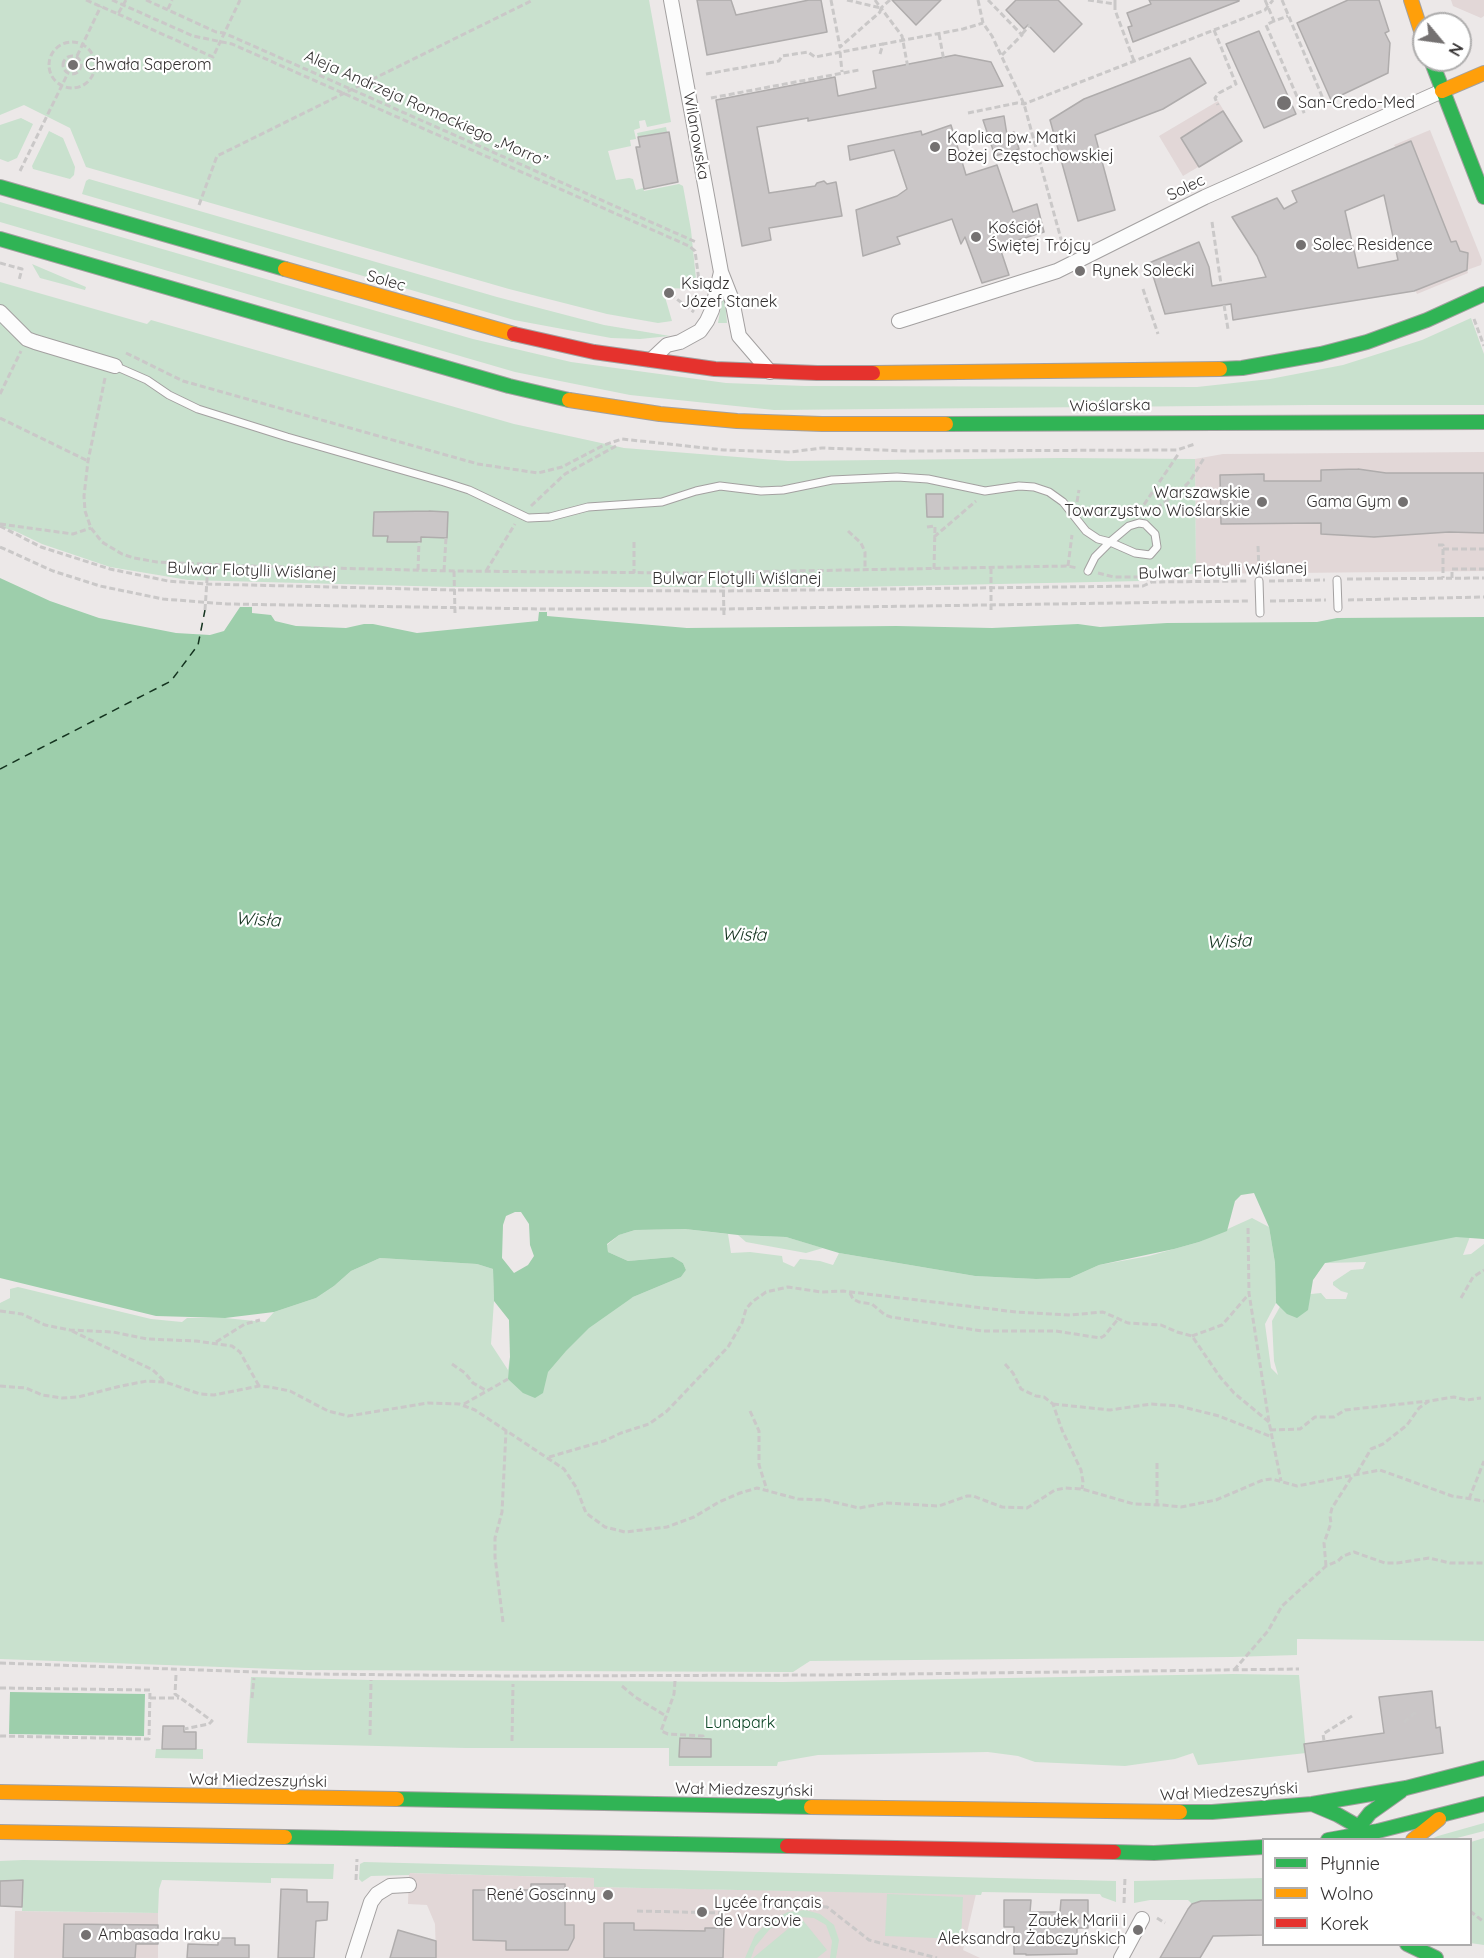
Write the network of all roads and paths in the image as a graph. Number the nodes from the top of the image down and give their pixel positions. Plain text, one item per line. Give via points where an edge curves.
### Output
1 (86, 0) edge
2 (112, 0) edge
3 (126, 0) edge
4 (146, 0) edge
5 (172, 0) edge
6 (240, 0) edge
7 (532, 0) edge
8 (671, 0) edge
9 (831, 0) edge
10 (848, 0) edge
11 (874, 0) edge
12 (890, 0) edge
13 (978, 0) edge
14 (988, 0) edge
15 (1088, 0) edge
16 (1265, 0) edge
17 (1273, 0) edge
18 (1282, 0) edge
19 (1115, 2) edge
20 (123, 5) junction
21 (100, 6) junction
22 (1268, 7) junction
23 (881, 8) junction
24 (167, 10) junction
25 (118, 14) junction
26 (1288, 16) junction
27 (1274, 21) junction
28 (983, 23) junction
29 (1031, 24) dead end
30 (1214, 30) junction
31 (224, 33) junction
32 (939, 34) junction
33 (1021, 34) junction
34 (220, 40) junction
35 (903, 41) junction
36 (82, 44) junction
37 (883, 44) junction
38 (840, 49) junction
39 (880, 54) dead end
40 (1002, 55) junction
41 (77, 56) junction
42 (944, 61) dead end
43 (1134, 61) junction
44 (908, 68) dead end
45 (859, 70) dead end
46 (1435, 72) edge
47 (68, 73) junction
48 (842, 73) junction
49 (1484, 74) edge
50 (706, 75) dead end
51 (62, 86) junction
52 (351, 89) junction
53 (1442, 91) junction
54 (344, 93) junction
55 (711, 98) dead end
56 (1024, 104) junction
57 (1218, 105) dead end
58 (1326, 106) dead end
59 (968, 113) dead end
60 (1305, 115) dead end
61 (20, 171) dead end
62 (0, 187) edge
63 (1484, 196) edge
64 (199, 205) dead end
65 (1212, 222) dead end
66 (0, 239) edge
67 (696, 242) dead end
68 (1065, 255) dead end
69 (0, 262) edge
70 (721, 272) junction
71 (19, 280) dead end
72 (1221, 284) dead end
73 (1143, 289) dead end
74 (670, 294) dead end
75 (699, 294) dead end
76 (1484, 294) edge
77 (1224, 305) dead end
78 (696, 306) dead end
79 (0, 312) edge
80 (694, 312) dead end
81 (1472, 314) dead end
82 (700, 316) dead end
83 (899, 321) dead end
84 (1228, 329) dead end
85 (1158, 334) dead end
86 (27, 339) junction
87 (1484, 346) edge
88 (651, 360) junction
89 (112, 365) junction
90 (770, 372) junction
91 (0, 394) edge
92 (0, 418) edge
93 (1484, 422) edge
94 (616, 446) dead end
95 (1179, 453) dead end
96 (1204, 458) dead end
97 (88, 461) junction
98 (986, 491) junction
99 (520, 516) junction
100 (0, 525) edge
101 (1129, 525) junction
102 (927, 526) dead end
103 (91, 528) junction
104 (848, 531) dead end
105 (934, 537) junction
106 (446, 538) dead end
107 (419, 542) dead end
108 (634, 542) dead end
109 (1110, 542) junction
110 (1438, 545) dead end
111 (1258, 546) dead end
112 (0, 547) edge
113 (1443, 549) junction
114 (1484, 549) edge
115 (375, 563) dead end
116 (208, 564) junction
117 (991, 567) junction
118 (1258, 568) dead end
119 (375, 569) junction
120 (934, 569) junction
121 (1484, 569) edge
122 (418, 570) junction
123 (865, 570) junction
124 (444, 571) junction
125 (454, 571) junction
126 (486, 571) junction
127 (1088, 571) junction
128 (634, 573) junction
129 (723, 573) junction
130 (1443, 578) junction
131 (1452, 578) junction
132 (1484, 578) edge
133 (1337, 580) junction
134 (1259, 581) junction
135 (1152, 582) junction
136 (207, 584) junction
137 (991, 588) junction
138 (454, 590) junction
139 (722, 591) junction
140 (1484, 597) edge
141 (1260, 601) junction
142 (206, 603) junction
143 (1337, 604) junction
144 (991, 605) junction
145 (723, 609) junction
146 (205, 610) dead end
147 (455, 610) junction
148 (992, 611) dead end
149 (1260, 613) dead end
150 (724, 617) dead end
151 (1248, 1228) dead end
152 (1484, 1270) edge
153 (849, 1292) junction
154 (1249, 1293) junction
155 (1461, 1298) dead end
156 (0, 1311) edge
157 (1119, 1318) junction
158 (261, 1320) dead end
159 (70, 1330) junction
160 (1192, 1336) junction
161 (215, 1343) junction
162 (452, 1364) dead end
163 (1005, 1364) dead end
164 (508, 1379) dead end
165 (165, 1382) junction
166 (0, 1386) edge
167 (259, 1386) junction
168 (487, 1391) junction
169 (1481, 1398) dead end
170 (1429, 1401) junction
171 (1053, 1404) junction
172 (463, 1405) junction
173 (750, 1411) dead end
174 (1269, 1422) junction
175 (1270, 1430) junction
176 (506, 1431) junction
177 (1272, 1437) junction
178 (549, 1457) junction
179 (1484, 1461) edge
180 (1157, 1463) dead end
181 (1355, 1474) junction
182 (1281, 1481) junction
183 (767, 1490) junction
184 (1082, 1490) junction
185 (1469, 1499) junction
186 (1484, 1501) edge
187 (1157, 1505) junction
188 (1484, 1563) edge
189 (1326, 1566) junction
190 (502, 1622) dead end
191 (0, 1663) edge
192 (1299, 1669) dead end
193 (1234, 1670) junction
194 (176, 1675) dead end
195 (254, 1678) dead end
196 (371, 1680) dead end
197 (675, 1681) dead end
198 (513, 1684) dead end
199 (622, 1686) dead end
200 (0, 1688) edge
201 (150, 1698) junction
202 (181, 1698) junction
203 (252, 1698) dead end
204 (1418, 1711) dead end
205 (666, 1716) junction
206 (1352, 1716) dead end
207 (1404, 1722) dead end
208 (184, 1729) dead end
209 (370, 1735) dead end
210 (0, 1736) edge
211 (703, 1739) dead end
212 (512, 1741) dead end
213 (1324, 1741) dead end
214 (1484, 1768) edge
215 (1406, 1788) junction
216 (0, 1792) edge
217 (1312, 1803) junction
218 (1484, 1804) edge
219 (1446, 1814) junction
220 (0, 1832) edge
221 (1361, 1835) edge
222 (1336, 1838) edge
223 (1414, 1838) edge
224 (1262, 1847) edge
225 (357, 1859) dead end
226 (1125, 1877) dead end
227 (356, 1880) dead end
228 (409, 1885) dead end
229 (1124, 1903) dead end
230 (637, 1911) dead end
231 (1472, 1913) edge
232 (1142, 1919) dead end
233 (1484, 1922) edge
234 (1411, 1946) edge
235 (353, 1958) edge
236 (937, 1958) edge
237 (1121, 1958) edge
238 (1436, 1958) edge

1 - 21 path
2 - 20 path
3 - 20 path
4 - 24 path, Aleja Andrzeja Romockiego „Morro”
5 - 24 path
6 - 31 path
7 - 52 path
8 - 70 street, Wilanowska
9 - 38 path
10 - 23 path
11 - 23 path
12 - 23 path
13 - 28 path
14 - 33 path
15 - 19 path
16 - 22 path
17 - 22 path
18 - 26 path
19 - 43 path
20 - 25 path
20 - 34 path via 193,36
21 - 25 path
21 - 36 path
22 - 27 path
22 - 30 path
23 - 35 path
23 - 38 path
24 - 31 path, Aleja Andrzeja Romockiego „Morro”
25 - 34 path via 213,57
26 - 27 path
26 - 58 path
27 - 60 path via 1266,25
28 - 32 path
28 - 40 path
29 - 33 path
30 - 43 path
30 - 57 path via 1236,84 1219,93 1215,99
31 - 34 path
31 - 52 path, Aleja Andrzeja Romockiego „Morro”
32 - 35 path
32 - 42 path
33 - 40 path
34 - 54 path
35 - 37 path
35 - 44 path
36 - 41 path
36 - 51 path via 64,44 52,53 50,72
36 - 51 path via 93,56 93,75 81,86
37 - 38 path
37 - 39 path
38 - 48 path
38 - 50 path via 815,57 808,52 782,56 779,61
40 - 56 path
41 - 47 path via 81,68 77,73
41 - 47 path via 64,60 63,68
43 - 56 path
45 - 48 path
46 - 53 main road
47 - 51 path
48 - 55 path
49 - 53 main road, Solec
51 - 61 path
52 - 54 path
52 - 67 path, Aleja Andrzeja Romockiego „Morro”
53 - 63 main road
53 - 83 street, Solec via 1205,196 1057,271
54 - 64 path via 217,156
54 - 75 path via 691,247 695,251
56 - 59 path
56 - 68 path
62 - 88 main road, Solec via 520,336
65 - 72 path
66 - 93 main road, Wioślarska via 509,386 612,407 737,421 874,425
69 - 71 path via 22,269
70 - 88 street, Wilanowska via 708,321 700,331 667,345
70 - 90 street, Wilanowska via 732,300 739,336
73 - 85 path
74 - 80 path
76 - 90 main road, Wioślarska via 1367,342 1242,368 1182,372
77 - 84 path
78 - 82 path
79 - 86 street
81 - 87 path
86 - 89 street
86 - 91 path
88 - 90 main road, Solec
89 - 97 path
89 - 99 lane via 198,409 469,490
92 - 97 path
94 - 99 path via 565,474
95 - 101 path
96 - 101 path via 1178,493
97 - 103 path via 84,496
98 - 99 lane via 897,477 832,480 783,490 720,486 662,502 588,507 537,519
98 - 105 path
98 - 109 lane via 1019,486 1049,492 1063,502 1086,531
99 - 126 path
100 - 103 path via 73,534
100 - 136 path, Bulwar Flotylli Wiślanej via 41,547 110,569
101 - 109 lane
101 - 109 lane via 1145,525 1155,534 1155,552 1145,556
102 - 105 path via 935,526
103 - 116 path via 102,542 134,558
104 - 123 path via 865,552
105 - 120 path
106 - 124 path
107 - 122 path
108 - 128 path
109 - 127 lane
110 - 113 path via 1443,545
111 - 118 path
112 - 142 path via 52,571 100,586
113 - 114 path
113 - 130 path
115 - 119 path
116 - 119 path
116 - 136 path
117 - 120 path
117 - 127 path via 1068,566
117 - 137 path
119 - 122 path
120 - 123 path
121 - 131 path via 1452,569
122 - 124 path
123 - 129 path
124 - 125 path
125 - 126 path
125 - 138 path
126 - 128 path
127 - 135 path
128 - 129 path
129 - 139 path
130 - 131 path, Bulwar Flotylli Wiślanej
130 - 133 path, Bulwar Flotylli Wiślanej
131 - 132 path, Bulwar Flotylli Wiślanej
133 - 134 path, Bulwar Flotylli Wiślanej
133 - 143 lane
134 - 135 path, Bulwar Flotylli Wiślanej
134 - 141 lane
135 - 137 path, Bulwar Flotylli Wiślanej via 1143,586
136 - 138 path, Bulwar Flotylli Wiślanej
136 - 142 path
137 - 139 path, Bulwar Flotylli Wiślanej
137 - 144 path
138 - 139 path, Bulwar Flotylli Wiślanej
138 - 147 path
139 - 145 path
140 - 143 path
141 - 143 path
141 - 144 path
141 - 149 lane
142 - 146 path
142 - 147 path
144 - 145 path
144 - 148 path
145 - 147 path
145 - 150 path
151 - 154 path
152 - 155 path via 1473,1277
153 - 157 path via 1016,1312 1103,1312
153 - 157 path via 853,1299 872,1304 891,1317 982,1331 1056,1330 1100,1338
153 - 178 path via 788,1287 766,1292 746,1309 742,1323 715,1363 667,1411 649,1424
154 - 160 path via 1222,1326
154 - 174 path
156 - 159 path
157 - 160 path via 1128,1323 1161,1325
158 - 161 path via 245,1324
159 - 161 path
159 - 165 path via 153,1370
160 - 174 path via 1234,1393
161 - 167 path via 240,1352
162 - 168 path
163 - 171 path via 1021,1389
164 - 168 path
165 - 166 path via 62,1398
165 - 167 path via 214,1395
167 - 172 path via 290,1391 327,1411 348,1416 428,1403
168 - 172 path
169 - 170 path
170 - 175 path via 1345,1410 1334,1417 1315,1417 1300,1429
170 - 181 path via 1407,1425 1371,1449
171 - 177 path via 1110,1410 1151,1404 1179,1406 1219,1416
171 - 184 path via 1081,1470
172 - 176 path
173 - 183 path via 759,1431 759,1465
174 - 175 path
175 - 177 path
176 - 178 path
176 - 190 path via 502,1512 495,1538
177 - 182 path
178 - 183 path via 572,1478 586,1513 615,1531 667,1527 740,1493 757,1488
179 - 185 path
180 - 187 path
181 - 182 path via 1304,1485
181 - 185 path via 1380,1470
181 - 189 path via 1332,1508 1332,1523 1324,1543
182 - 187 path via 1263,1480 1197,1505
183 - 184 path via 792,1498 860,1508 886,1503 939,1506 973,1496 1017,1509 1027,1508 1055,1490
184 - 187 path via 1134,1504
185 - 186 path
188 - 189 path via 1450,1563 1428,1558 1385,1563 1354,1552
189 - 193 path via 1282,1606 1268,1631
191 - 193 path via 315,1674 513,1676
192 - 193 path
194 - 202 path via 176,1694
195 - 203 path
196 - 209 path
197 - 205 path
198 - 212 path
199 - 205 path
200 - 201 path via 150,1690
201 - 202 path
201 - 210 path via 149,1739
202 - 208 path via 212,1721
204 - 207 path
205 - 211 path via 661,1731
206 - 213 path via 1323,1734
214 - 215 main road, Wał Miedzeszyński
215 - 217 main road, Wał Miedzeszyński
215 - 221 main road via 1370,1813
216 - 217 main road, Wał Miedzeszyński via 1124,1813 1212,1812
217 - 221 main road
218 - 219 main road
219 - 221 main road
219 - 223 main road
220 - 224 main road via 1154,1852
221 - 222 main road
225 - 227 path
226 - 229 path
228 - 235 street via 390,1886 377,1894
230 - 236 path via 724,1913 737,1904 826,1907 869,1940
231 - 233 path
232 - 237 street
234 - 238 main road

